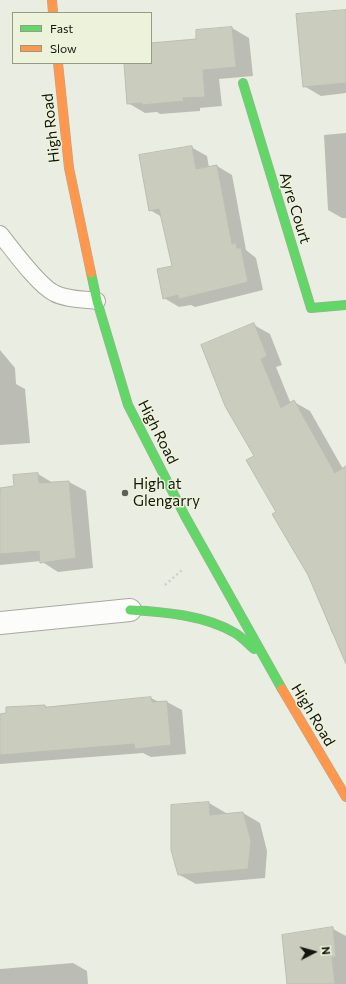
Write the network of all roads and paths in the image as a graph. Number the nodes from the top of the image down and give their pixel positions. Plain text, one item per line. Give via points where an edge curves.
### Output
1 (52, 0) edge
2 (53, 12) edge
3 (58, 64) edge
4 (243, 83) dead end
5 (0, 234) edge
6 (97, 301) junction
7 (346, 306) edge
8 (185, 567) dead end
9 (130, 610) junction
10 (0, 623) edge
11 (262, 656) junction
12 (346, 798) edge

1 - 2 main road
3 - 6 main road, High Road via 69,168
4 - 7 main road, Ayre Court via 311,308
5 - 6 lane via 30,271 54,293 68,298
6 - 11 main road, High Road via 128,405
8 - 9 path
9 - 10 street
9 - 11 main road via 167,614 213,625 235,633
11 - 12 main road, High Road

